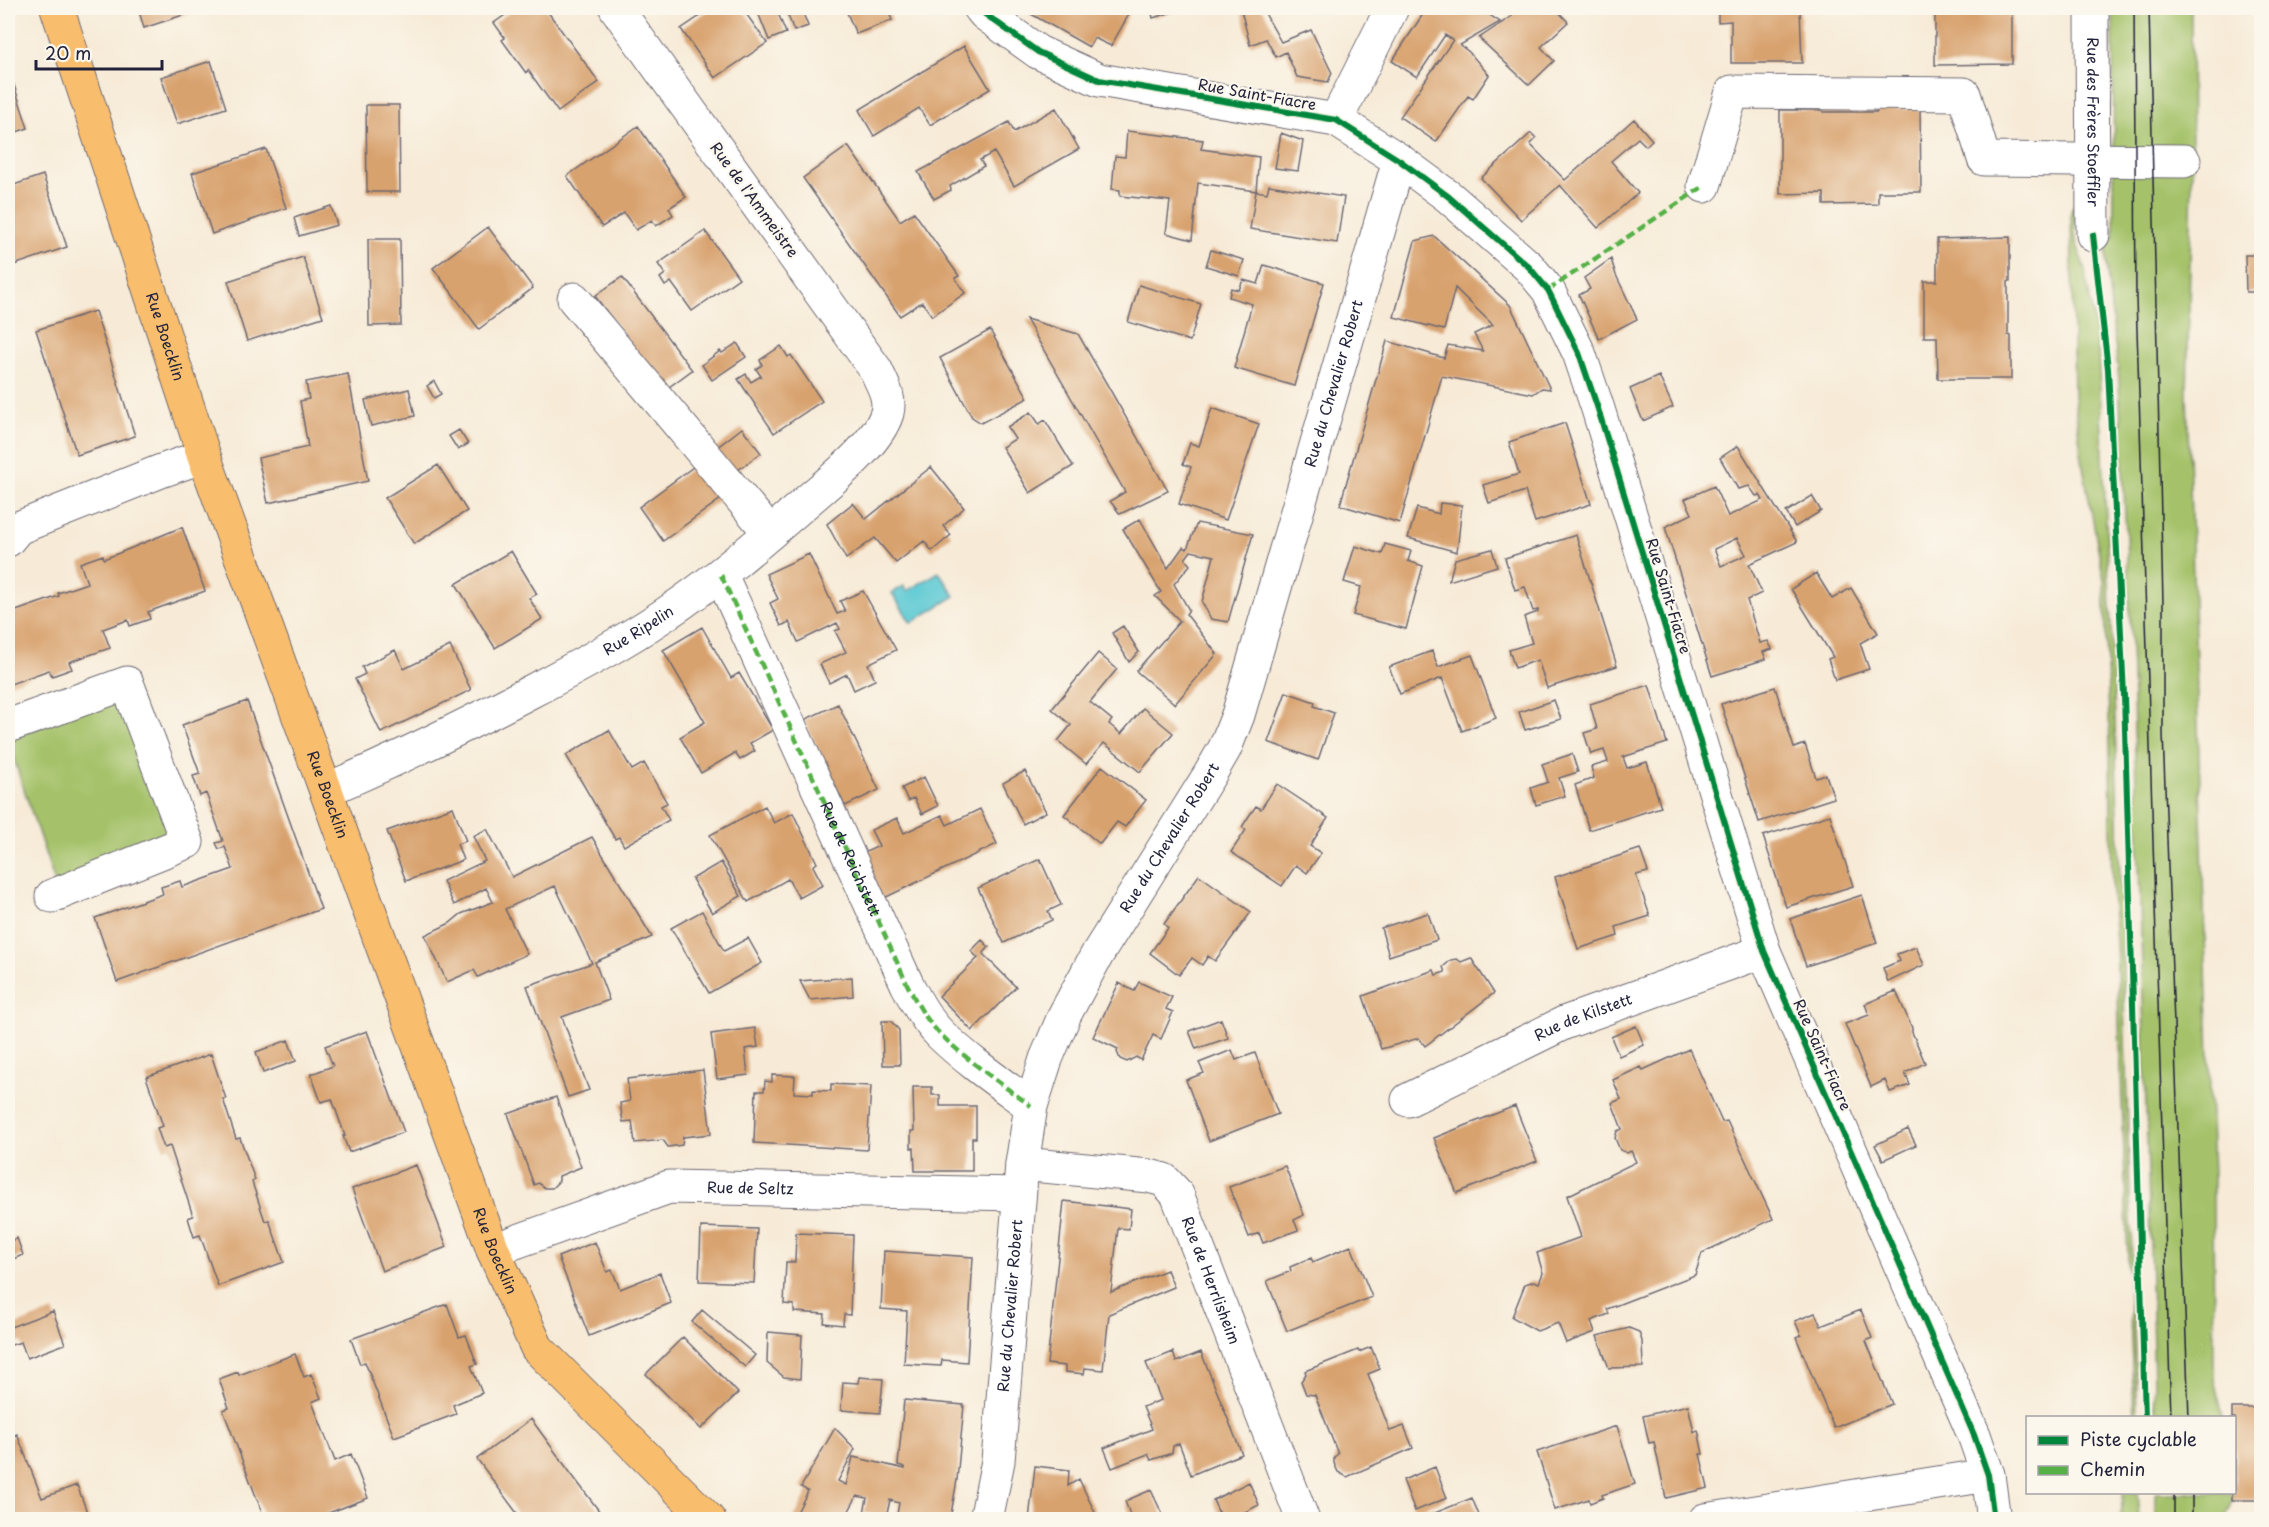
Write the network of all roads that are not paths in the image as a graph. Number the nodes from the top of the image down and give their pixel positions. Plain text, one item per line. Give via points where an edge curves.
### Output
1 (57, 8) edge
2 (616, 8) edge
3 (980, 8) edge
4 (1392, 8) edge
5 (2092, 8) edge
6 (1336, 120) junction
7 (1399, 160) junction
8 (2093, 161) junction
9 (2184, 161) dead end
10 (1704, 186) dead end
11 (2092, 235) dead end
12 (574, 299) dead end
13 (888, 395) joint
14 (204, 456) junction
15 (770, 533) junction
16 (8, 540) edge
17 (721, 575) junction
18 (8, 726) edge
19 (326, 790) junction
20 (52, 896) dead end
21 (1764, 951) junction
22 (1407, 1100) dead end
23 (1031, 1106) junction
24 (1020, 1179) junction
25 (493, 1251) junction
26 (1988, 1475) junction
27 (709, 1520) edge
28 (986, 1520) edge
29 (1303, 1520) edge
30 (1705, 1520) edge
31 (1994, 1520) edge

1 - 14 main road, Rue Boecklin
2 - 13 street, Rue de l'Ammeistre via 876,370
3 - 6 street, Rue Saint-Fiacre via 1038,52 1099,80
4 - 6 street
5 - 8 street, Rue des Frères Stoeffler
6 - 7 street, Rue Saint-Fiacre
7 - 21 street, Rue Saint-Fiacre via 1449,197 1529,267 1548,290 1579,353
7 - 23 street, Rue du Chevalier Robert via 1238,716 1210,774 1098,953 1065,1014
8 - 9 street
8 - 10 street via 1984,159 1964,94 1732,92
8 - 11 street, Rue des Frères Stoeffler
12 - 15 street
13 - 15 street, Rue Ripelin via 887,411 877,435
14 - 16 street via 18,528
14 - 19 main road, Rue Boecklin
15 - 17 street, Rue Ripelin
17 - 19 street, Rue Ripelin via 602,654 429,743
17 - 23 street, Rue de Reichstett via 920,1009 939,1033
18 - 20 street via 127,682 188,842
19 - 25 main road, Rue Boecklin
21 - 22 street, Rue de Kilstett via 1564,1023
21 - 26 street, Rue Saint-Fiacre
23 - 24 street, Rue du Chevalier Robert
24 - 25 street, Rue de Seltz via 669,1187
24 - 28 street, Rue du Chevalier Robert via 998,1461
24 - 29 street, Rue de Herrlisheim via 1149,1176 1164,1180 1177,1194
25 - 27 main road, Rue Boecklin via 537,1348
26 - 30 street
26 - 31 street, Rue Saint-Fiacre

